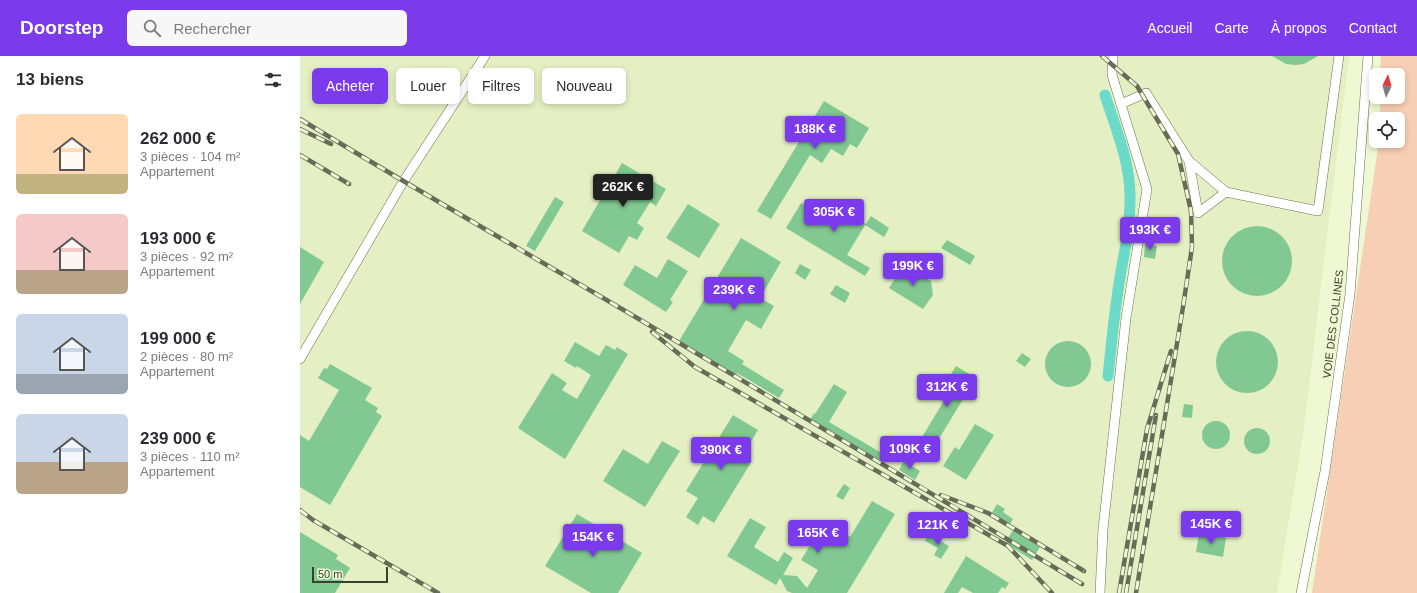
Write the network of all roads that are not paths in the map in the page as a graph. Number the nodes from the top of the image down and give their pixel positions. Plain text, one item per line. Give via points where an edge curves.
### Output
1 (485, 56) edge
2 (1113, 56) edge
3 (1339, 56) edge
4 (1368, 56) edge
5 (1121, 104) junction
6 (1188, 161) junction
7 (1226, 192) junction
8 (300, 359) edge
9 (1100, 593) edge
10 (1300, 593) edge

1 - 8 street via 403,182
2 - 5 street via 1112,75
3 - 7 street via 1318,211
4 - 10 street, VOIE DES COLLINES via 1350,294 1325,470
5 - 6 street via 1146,93
5 - 9 street via 1147,189 1126,318 1103,529
6 - 7 street
6 - 7 street via 1198,213

